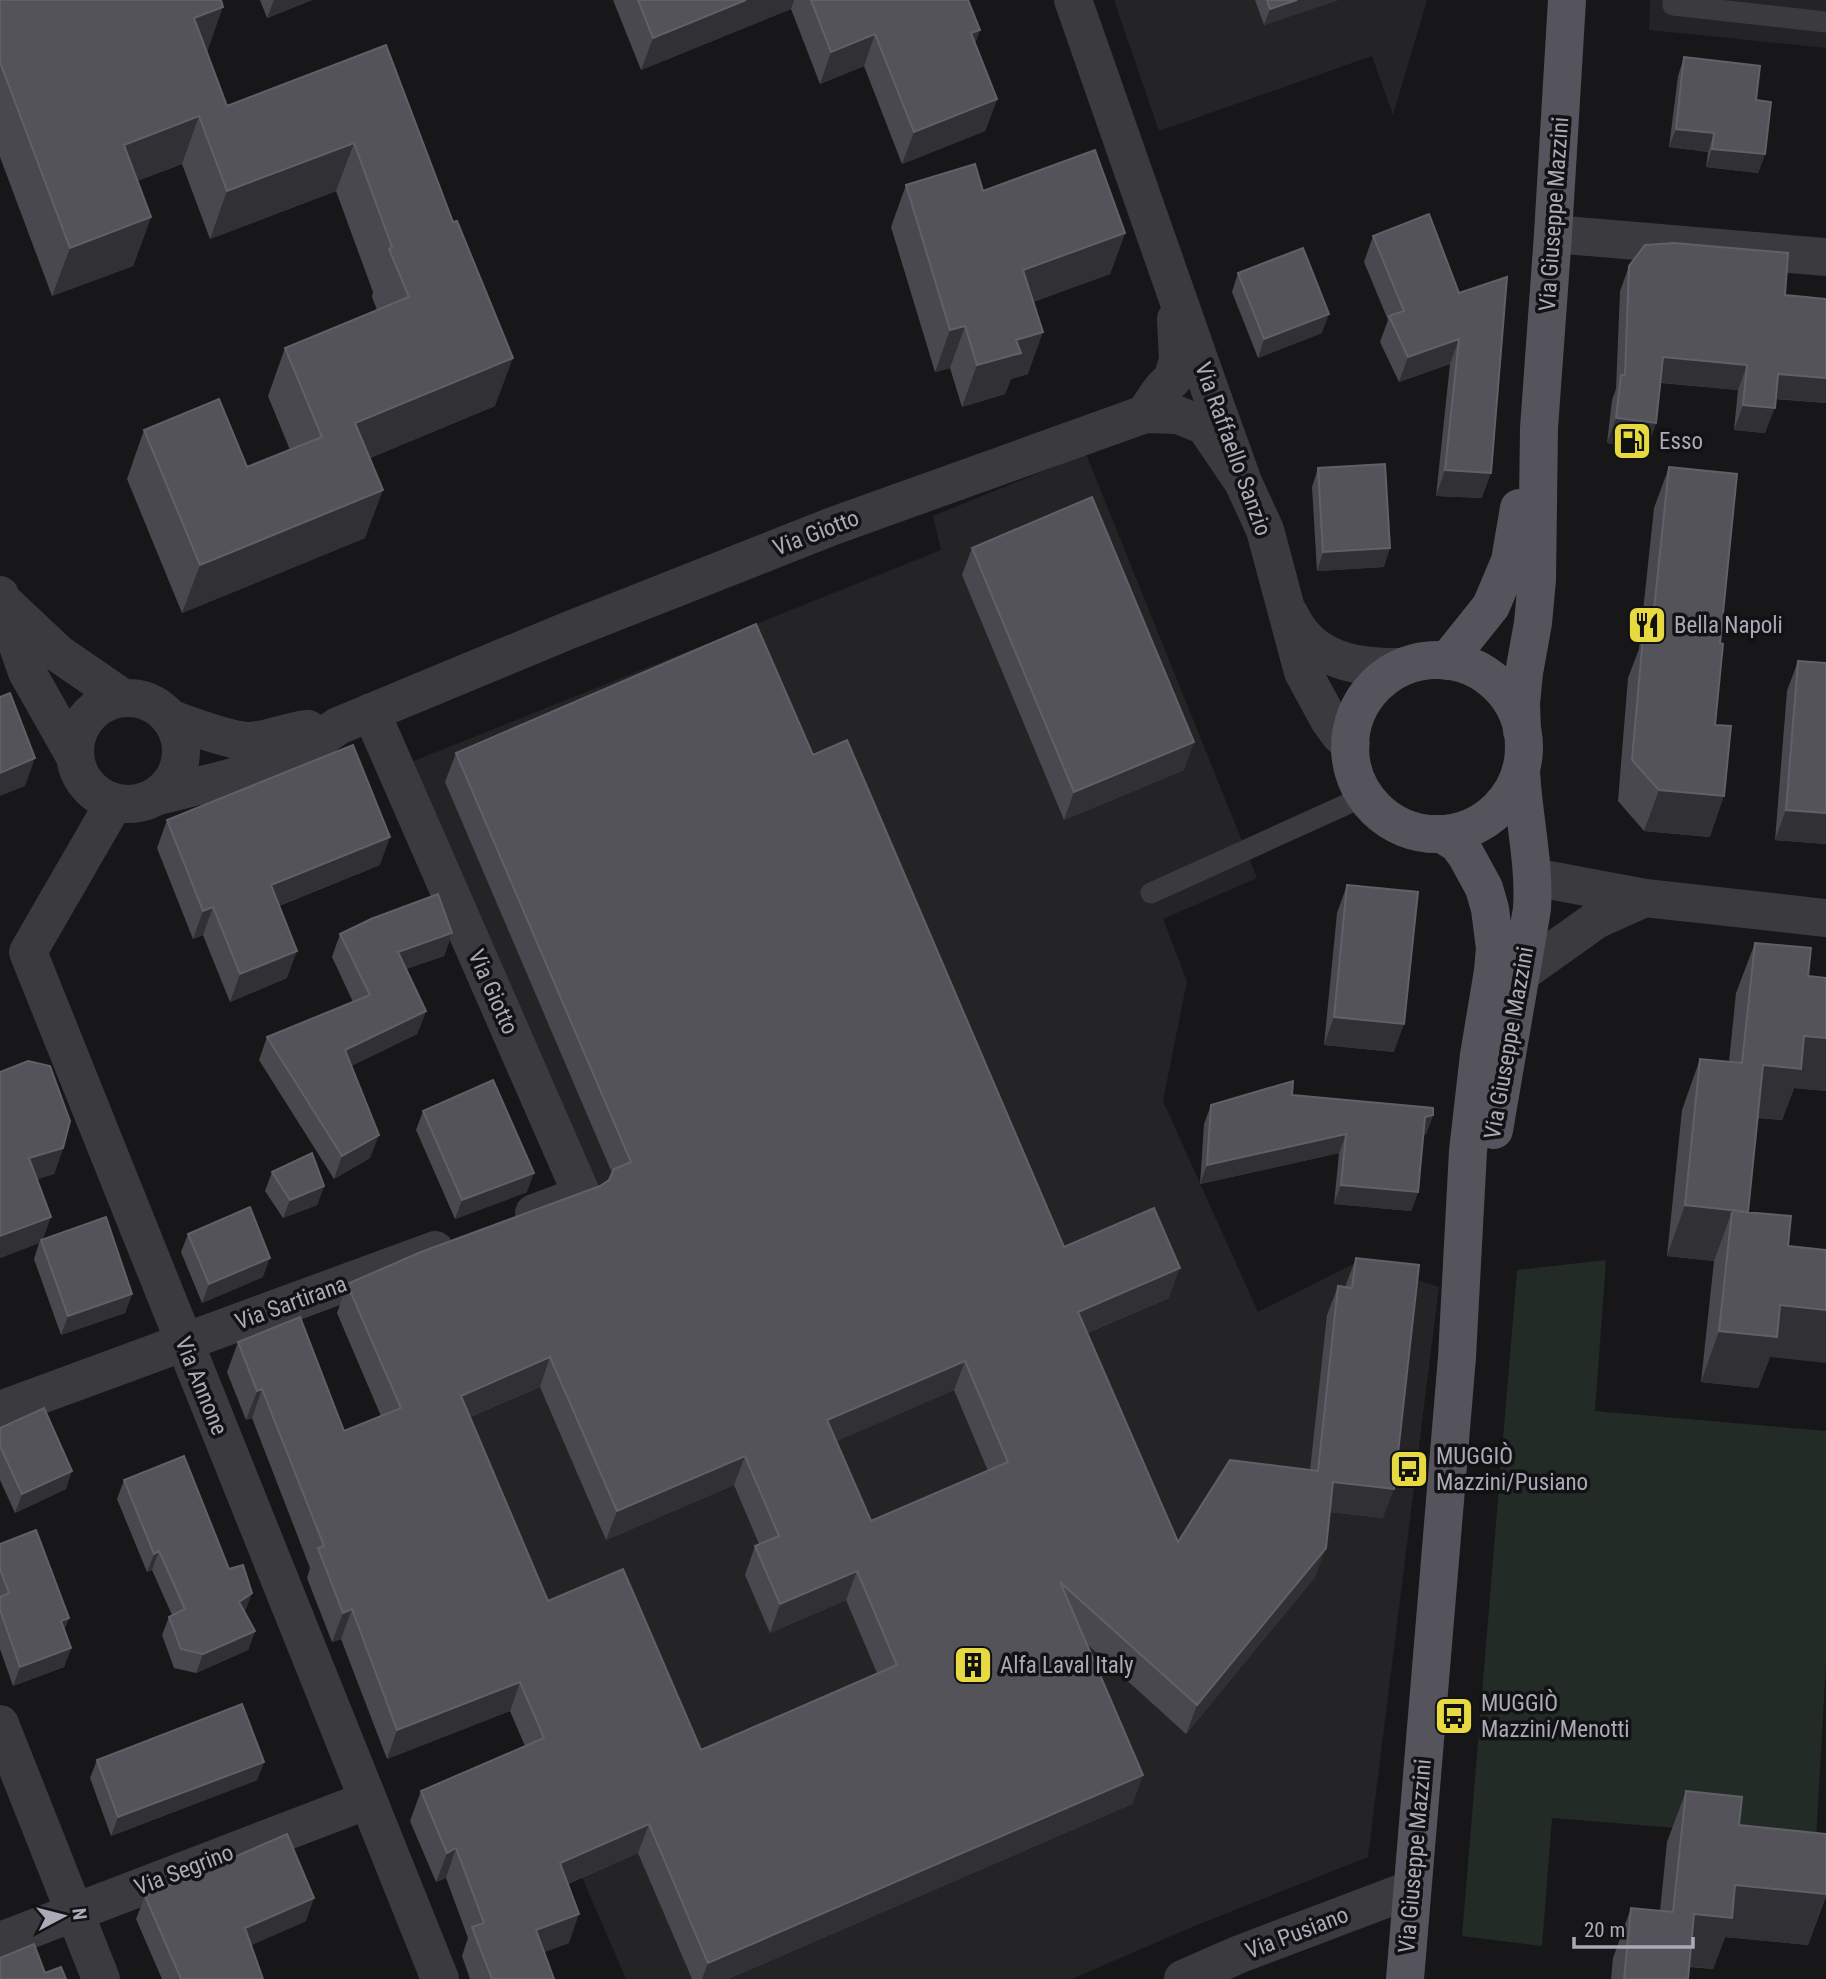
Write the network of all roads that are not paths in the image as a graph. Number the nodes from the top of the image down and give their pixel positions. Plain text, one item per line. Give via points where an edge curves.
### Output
1 (1073, 0) edge
2 (1579, 0) edge
3 (1673, 0) edge
4 (1566, 18) edge
5 (1826, 22) edge
6 (1553, 234) junction
7 (1826, 257) edge
8 (1175, 289) junction
9 (1145, 414) junction
10 (1539, 428) junction
11 (1243, 482) junction
12 (1, 598) edge
13 (1287, 610) junction
14 (1447, 661) junction
15 (1402, 667) junction
16 (124, 698) junction
17 (169, 718) junction
18 (354, 719) junction
19 (1522, 731) junction
20 (1350, 744) junction
21 (74, 755) junction
22 (1521, 770) junction
23 (158, 796) junction
24 (1365, 796) junction
25 (114, 803) junction
26 (1442, 834) junction
27 (1533, 877) junction
28 (1151, 893) dead end
29 (1645, 898) junction
30 (1826, 918) edge
31 (1523, 972) junction
32 (505, 1224) edge
33 (466, 1238) edge
34 (1460, 1315) junction
35 (183, 1343) junction
36 (0, 1410) edge
37 (0, 1724) edge
38 (368, 1800) junction
39 (1412, 1889) junction
40 (75, 1913) junction
41 (0, 1941) edge
42 (101, 1979) edge
43 (440, 1979) edge
44 (1182, 1979) edge
45 (1405, 1979) edge

1 - 8 street, Via Raffaello Sanzio
2 - 4 lane
3 - 5 lane via 1673,5
4 - 6 main road, Via Giuseppe Mazzini
6 - 7 street
6 - 10 main road, Via Giuseppe Mazzini
8 - 9 street, Via Raffaello Sanzio via 1178,360 1172,380
8 - 11 street, Via Raffaello Sanzio
9 - 11 street, Via Giotto via 1178,415 1205,426
9 - 18 street, Via Giotto via 833,526
10 - 14 main road, Via Giuseppe Mazzini via 1503,580 1491,606
10 - 19 main road, Via Giuseppe Mazzini via 1537,580 1521,703
11 - 13 street, Via Raffaello Sanzio via 1265,530
12 - 16 street via 59,654
12 - 21 street via 27,672
13 - 15 street, Via Raffaello Sanzio via 1299,631 1329,656 1356,666
13 - 20 street, Via Raffaello Sanzio via 1303,673 1329,720
14 - 15 main road
14 - 19 main road via 1471,667 1496,684 1515,708
15 - 20 main road via 1379,682 1363,701
16 - 17 street via 141,699
16 - 21 street via 93,710 75,738
17 - 18 street, Via Giotto via 245,741
17 - 23 street via 181,751 178,768
18 - 23 street, Via Giotto via 303,751 230,778
18 - 32 street, Via Giotto via 582,1195
19 - 22 main road
20 - 24 main road via 1353,771
21 - 25 street via 86,786
22 - 26 main road via 1507,799 1488,818
22 - 27 main road, Via Giuseppe Mazzini
23 - 25 street via 144,803
24 - 26 main road via 1394,823
24 - 28 lane
25 - 35 street, Via Annone via 28,952
26 - 34 main road, Via Giuseppe Mazzini via 1458,844 1481,881 1490,909 1494,948 1468,1151
27 - 29 street
27 - 31 main road, Via Giuseppe Mazzini
29 - 30 street
29 - 31 street via 1596,920
31 - 34 main road, Via Giuseppe Mazzini
33 - 35 street, Via Sartirana
34 - 39 main road, Via Giuseppe Mazzini
35 - 36 street, Via Sartirana
35 - 38 street, Via Annone
37 - 40 street
38 - 40 street, Via Segrino
38 - 43 street, Via Annone
39 - 44 street, Via Pusiano
39 - 45 main road, Via Giuseppe Mazzini
40 - 41 street, Via Segrino
40 - 42 street

